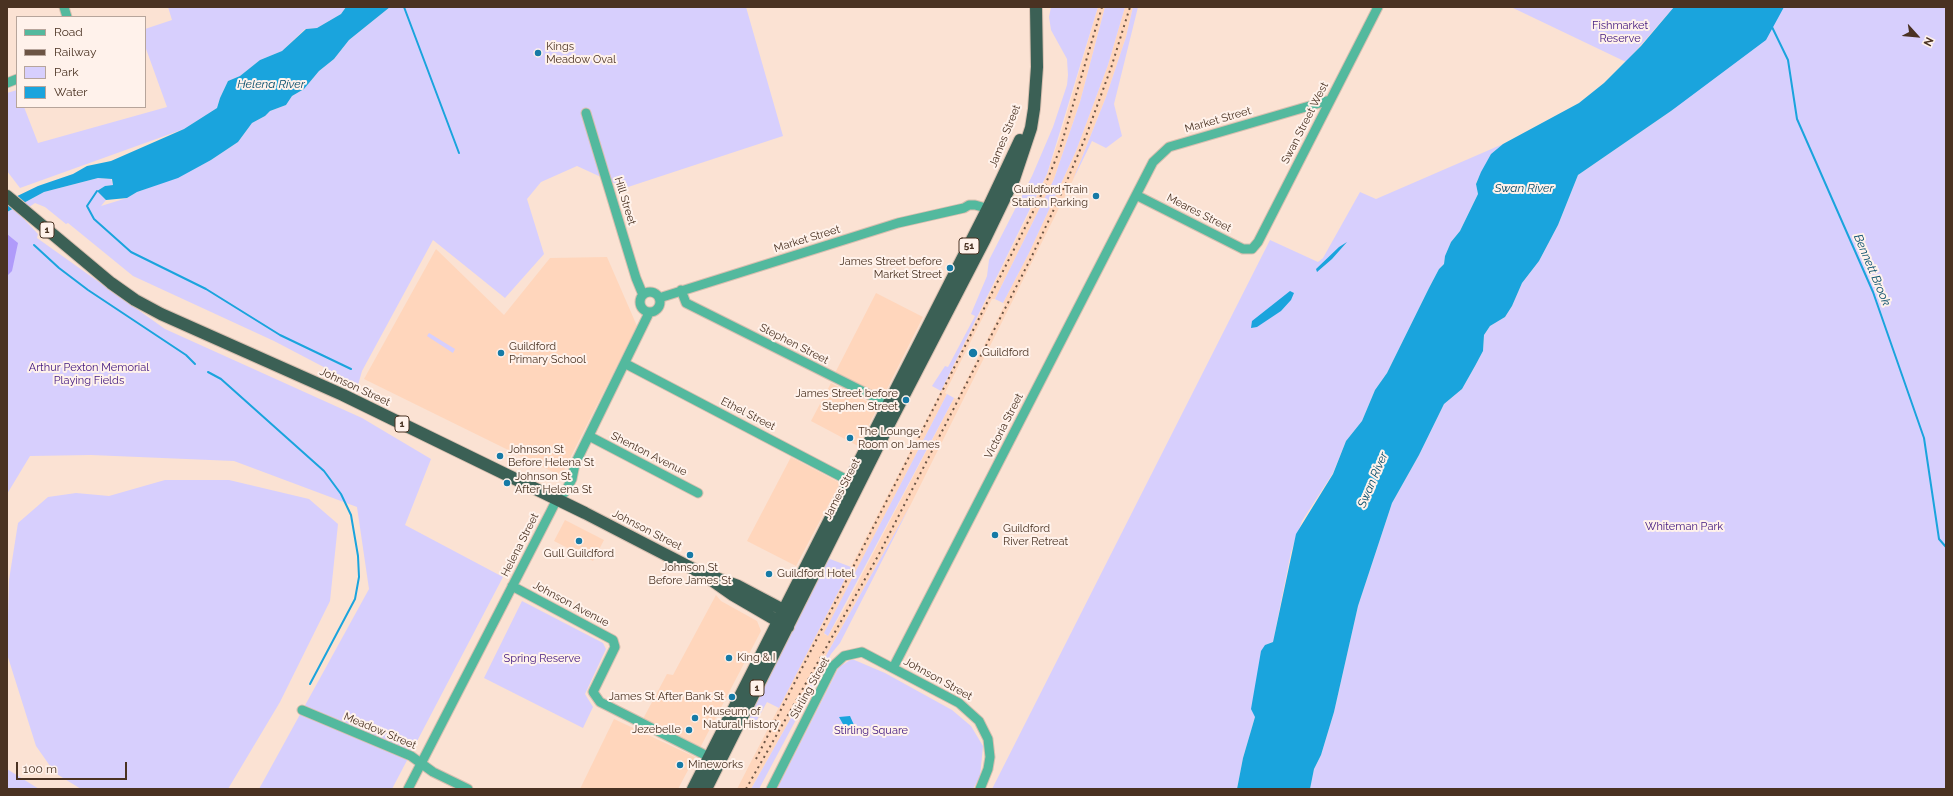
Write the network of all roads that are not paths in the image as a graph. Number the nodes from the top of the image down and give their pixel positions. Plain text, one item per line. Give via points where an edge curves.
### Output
1 (1036, 7) edge
2 (1378, 7) edge
3 (1330, 100) junction
4 (586, 113) dead end
5 (1136, 195) junction
6 (7, 196) edge
7 (992, 212) junction
8 (1252, 249) joint
9 (978, 253) junction
10 (681, 290) junction
11 (946, 291) junction
12 (643, 295) junction
13 (660, 298) junction
14 (649, 312) junction
15 (626, 364) junction
16 (903, 397) junction
17 (888, 404) junction
18 (589, 436) junction
19 (854, 483) junction
20 (698, 493) dead end
21 (557, 499) junction
22 (703, 574) junction
23 (512, 586) junction
24 (789, 613) junction
25 (783, 624) junction
26 (858, 653) joint
27 (893, 668) junction
28 (302, 710) dead end
29 (715, 760) junction
30 (421, 764) junction
31 (408, 789) edge
32 (468, 789) edge
33 (693, 789) edge
34 (706, 789) edge
35 (771, 789) edge
36 (980, 789) edge

1 - 7 highway, James Street / 51 via 1037,82 1025,129
2 - 3 street, Swan Street West
3 - 5 street, Market Street via 1169,147 1153,162
3 - 8 street, Swan Street West via 1258,242
4 - 12 street, Hill Street
5 - 8 street, Meares Street via 1243,249
5 - 27 street, Victoria Street
6 - 21 highway, Johnson Street / 1 via 86,263 136,300 161,314 343,395
7 - 9 highway, James Street / 51
7 - 10 street, Market Street via 964,208 898,223
7 - 11 highway, James Street / 51
9 - 11 highway via 967,256
9 - 16 highway, James Street / 51
10 - 13 street, Market Street
10 - 17 street, Stephen Street via 686,303
11 - 17 highway, James Street / 51
12 - 13 street via 654,292
12 - 14 street via 640,306
13 - 14 street via 660,306 654,312
14 - 15 street, Helena Street
15 - 18 street, Helena Street
15 - 19 street, Ethel Street
16 - 17 street via 895,404
16 - 19 highway, James Street / 51
17 - 19 highway, James Street / 51
18 - 20 street, Shenton Avenue
18 - 21 street, Helena Street via 575,464 572,479 565,492
19 - 24 highway, James Street / 51
21 - 22 highway, Johnson Street / 1
21 - 23 street, Helena Street
22 - 24 highway, Johnson Street / 1 via 738,586
22 - 25 highway, Johnson Street / 1
23 - 29 street, Johnson Avenue via 613,640 615,647 593,692 600,702
23 - 30 street, Helena Street
24 - 25 highway, James Street / 51
25 - 29 highway, James Street / 1
26 - 27 street, Johnson Street via 862,652
26 - 35 street, Stirling Street via 844,656 833,666
27 - 36 street, Johnson Street via 959,703 983,726 989,746 988,769
28 - 30 street, Meadow Street via 411,756
29 - 33 highway, James Street / 1
29 - 34 highway, James Street / 1
30 - 31 street, Helena Street
30 - 32 street, Meadow Street

